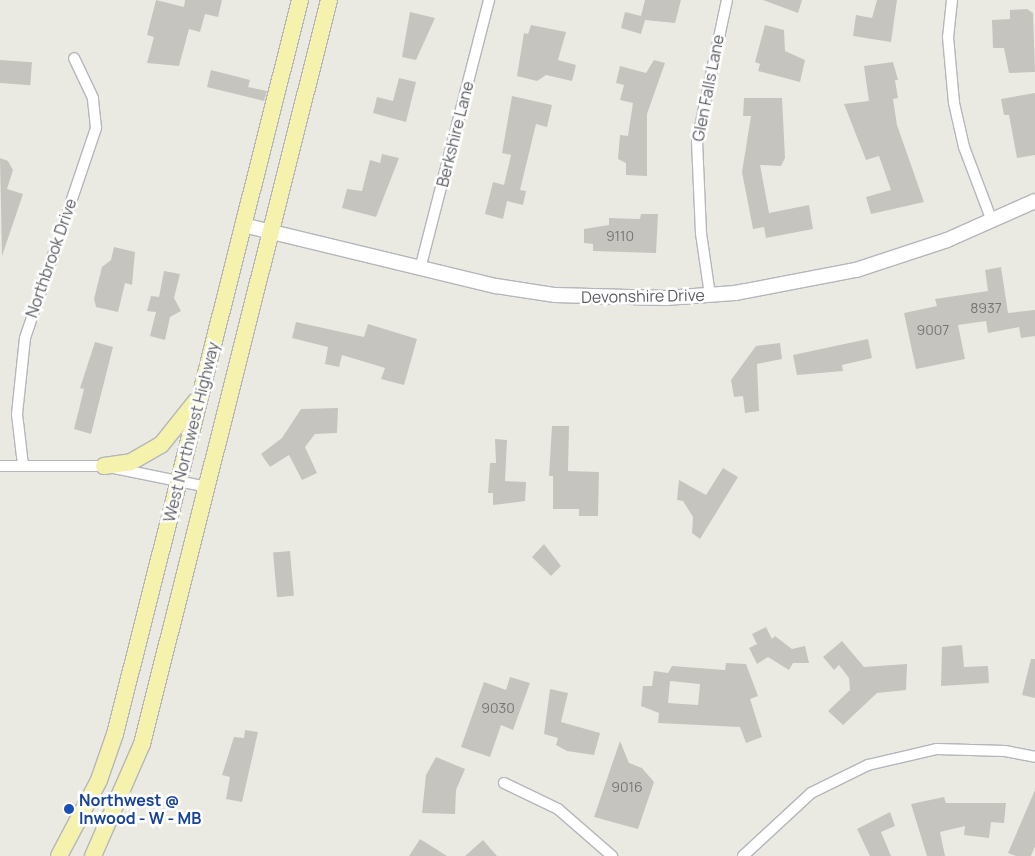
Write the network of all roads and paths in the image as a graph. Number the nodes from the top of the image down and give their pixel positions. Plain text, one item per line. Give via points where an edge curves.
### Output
1 (300, 0) edge
2 (329, 0) edge
3 (489, 0) edge
4 (727, 0) edge
5 (952, 0) edge
6 (74, 58) dead end
7 (1035, 201) edge
8 (992, 221) junction
9 (243, 225) junction
10 (272, 232) junction
11 (420, 269) junction
12 (710, 295) junction
13 (201, 393) junction
14 (23, 465) junction
15 (0, 466) edge
16 (104, 466) junction
17 (180, 479) junction
18 (207, 487) junction
19 (115, 734) junction
20 (142, 744) junction
21 (1035, 757) edge
22 (504, 783) dead end
23 (59, 856) edge
24 (92, 856) edge
25 (612, 856) edge
26 (744, 856) edge

1 - 9 main road, West Northwest Highway
2 - 10 main road, West Northwest Highway
3 - 11 street, Berkshire Lane
4 - 12 street, Glen Falls Lane via 697,141 700,223
5 - 8 street via 948,37 954,103 964,147
6 - 14 street, Northbrook Drive via 92,98 96,128 25,338 17,414
7 - 8 street, Devonshire Drive
8 - 12 street, Devonshire Drive via 856,270
9 - 10 street, Devonshire Drive
9 - 13 main road, West Northwest Highway
10 - 11 street, Devonshire Drive
10 - 18 main road, West Northwest Highway
11 - 12 street, Devonshire Drive via 556,295
13 - 16 main road via 162,445 130,462
13 - 17 main road, West Northwest Highway
14 - 15 street
14 - 16 street
16 - 17 street
17 - 18 street
17 - 19 main road, West Northwest Highway
18 - 20 main road, West Northwest Highway
19 - 20 main road
19 - 23 main road, West Northwest Highway via 92,795
20 - 24 main road, West Northwest Highway
21 - 26 street via 1005,750 937,749 868,765 811,793
22 - 25 street via 558,810

